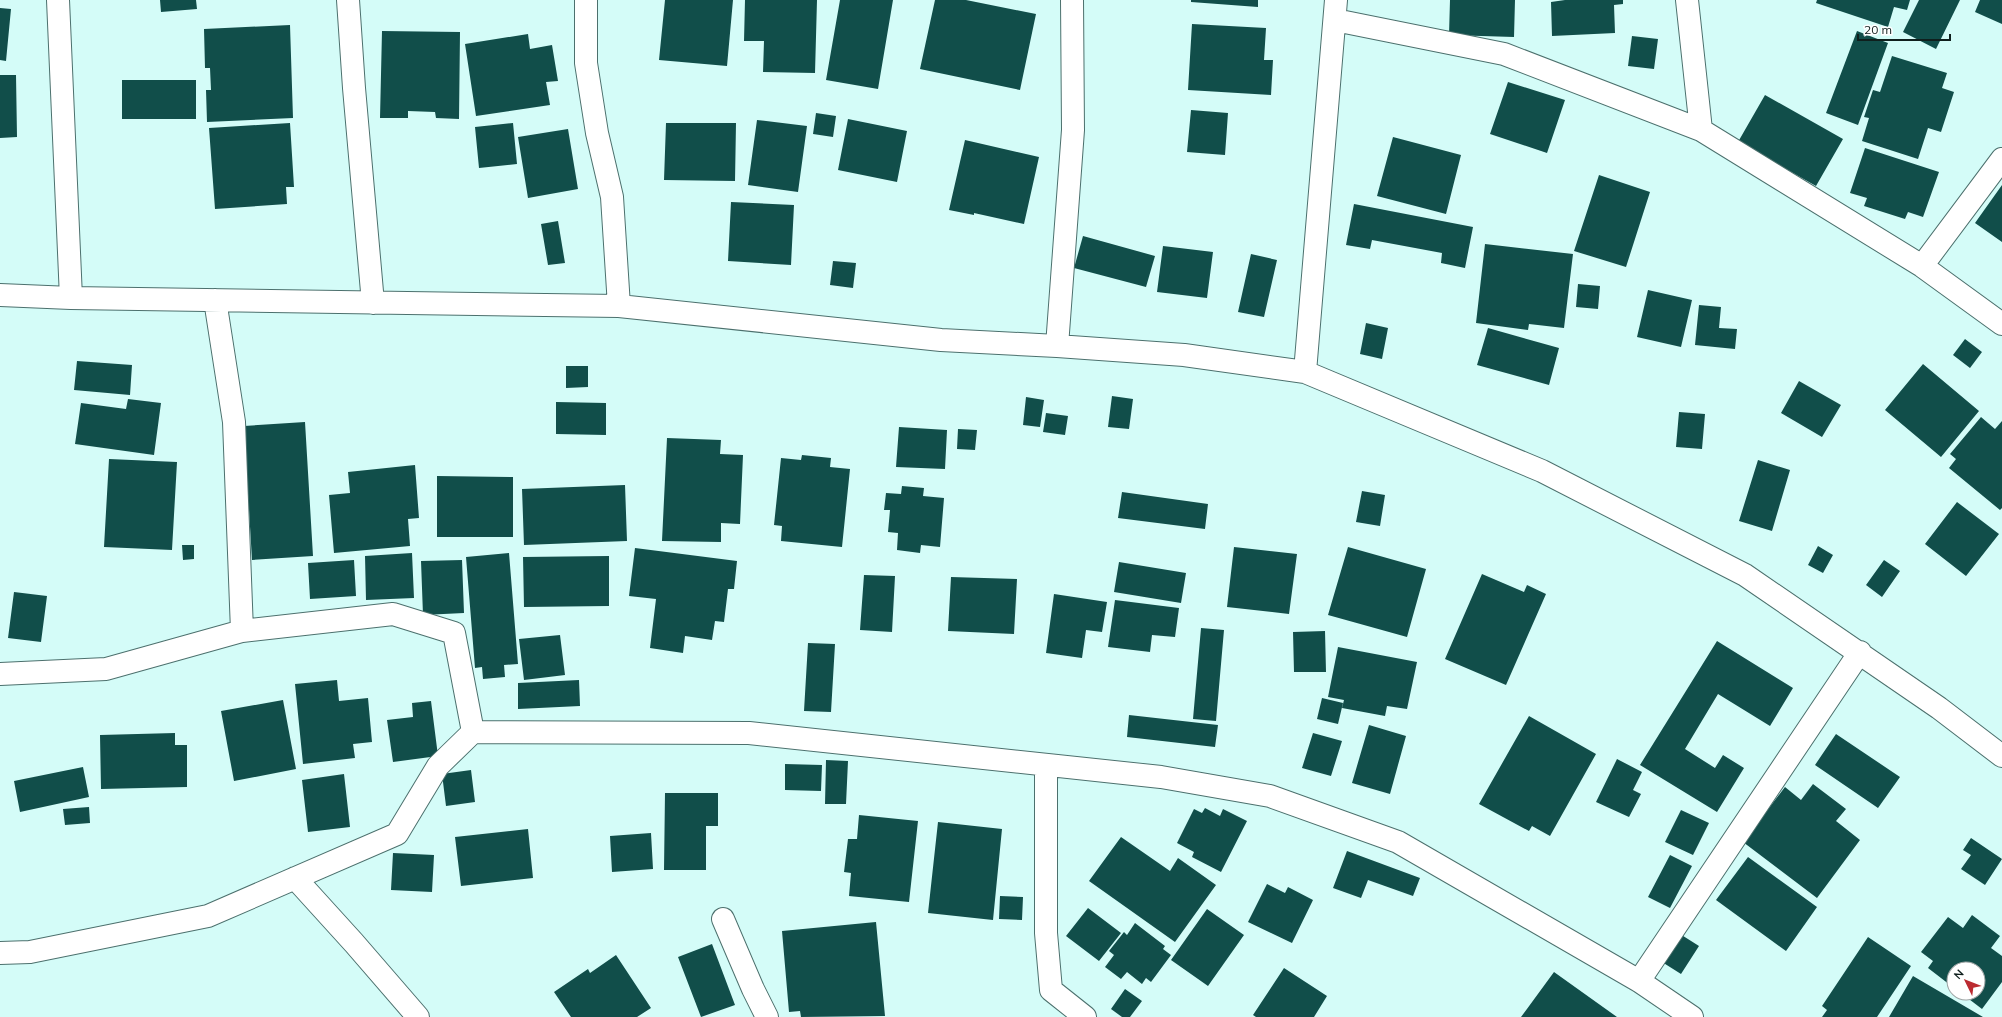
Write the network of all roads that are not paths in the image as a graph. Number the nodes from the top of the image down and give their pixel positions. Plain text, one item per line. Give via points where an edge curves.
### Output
1 (58, 0) edge
2 (348, 0) edge
3 (586, 0) edge
4 (1072, 0) edge
5 (1687, 0) edge
6 (1335, 10) edge
7 (1701, 130) junction
8 (2002, 159) edge
9 (1922, 266) junction
10 (0, 295) edge
11 (71, 298) junction
12 (215, 300) junction
13 (373, 303) junction
14 (619, 306) junction
15 (2002, 324) edge
16 (1057, 346) junction
17 (1305, 372) junction
18 (242, 631) junction
19 (1860, 652) junction
20 (0, 674) edge
21 (473, 732) junction
22 (2002, 756) edge
23 (1046, 765) junction
24 (295, 878) junction
25 (723, 919) dead end
26 (0, 953) edge
27 (1639, 981) junction
28 (418, 1017) edge
29 (767, 1017) edge
30 (1085, 1017) edge
31 (1692, 1017) edge

1 - 11 street
2 - 13 street
3 - 14 street via 586,63 597,133 612,198
4 - 16 street via 1073,130
5 - 7 street
6 - 7 street via 1504,54
6 - 17 street
7 - 9 street
8 - 9 street
9 - 15 street
10 - 11 street
11 - 12 street
12 - 13 street
12 - 18 street via 234,422
13 - 14 street
14 - 16 street via 941,340
16 - 17 street via 1184,355
17 - 19 street via 1542,471 1745,575
18 - 20 street via 106,669
18 - 21 street via 393,614 454,633
19 - 22 street
19 - 27 street
21 - 23 street via 749,733
21 - 24 street via 438,766 397,834
23 - 27 street via 1161,777 1270,796 1398,842
23 - 30 street via 1046,933 1051,990
24 - 26 street via 208,916 30,952
24 - 28 street
25 - 29 street
27 - 31 street

